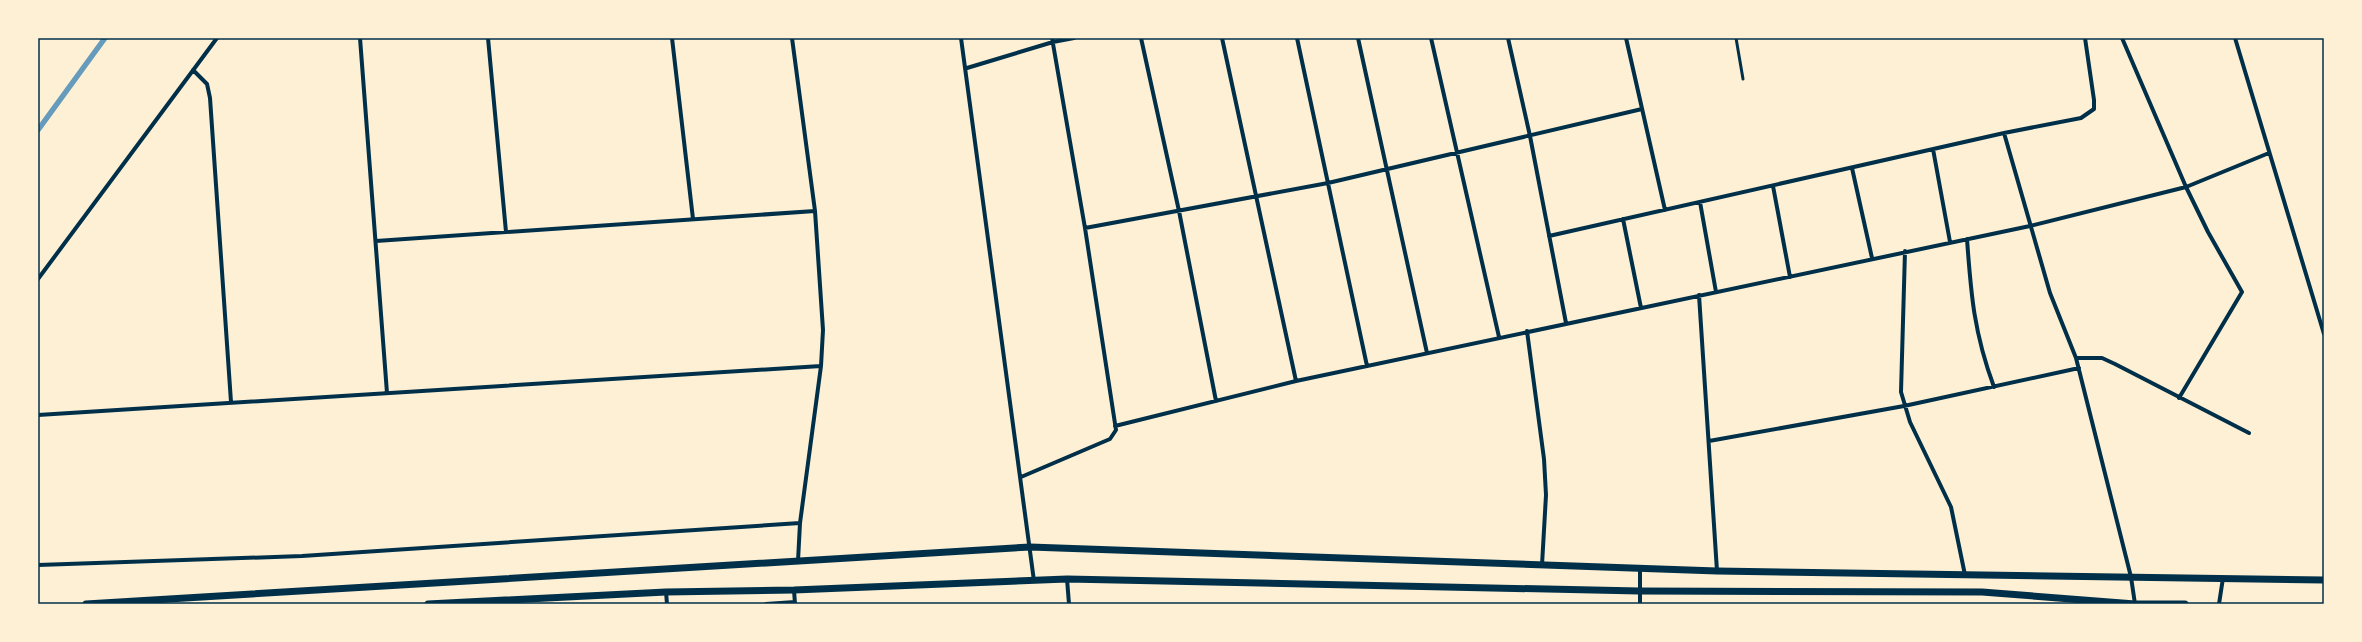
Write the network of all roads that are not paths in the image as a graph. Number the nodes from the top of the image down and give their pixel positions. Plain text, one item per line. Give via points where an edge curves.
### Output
1 (217, 38) edge
2 (360, 38) edge
3 (488, 38) edge
4 (672, 38) edge
5 (792, 38) edge
6 (961, 38) edge
7 (1074, 38) edge
8 (1141, 38) edge
9 (1222, 38) edge
10 (1297, 38) edge
11 (1358, 38) edge
12 (1431, 38) edge
13 (1508, 38) edge
14 (1626, 38) edge
15 (1736, 38) edge
16 (2085, 38) edge
17 (2122, 38) edge
18 (2235, 38) edge
19 (1053, 40) edge
20 (966, 68) junction
21 (193, 70) junction
22 (1743, 79) dead end
23 (1642, 109) junction
24 (2004, 133) junction
25 (1530, 136) junction
26 (1933, 149) junction
27 (1457, 153) junction
28 (2269, 153) junction
29 (1852, 168) junction
30 (1388, 169) junction
31 (1328, 183) junction
32 (1773, 186) junction
33 (2186, 187) junction
34 (1258, 196) junction
35 (1700, 202) junction
36 (1665, 210) junction
37 (816, 211) junction
38 (1179, 211) junction
39 (693, 219) junction
40 (1623, 219) junction
41 (2030, 226) junction
42 (1085, 228) junction
43 (506, 232) junction
44 (1549, 236) junction
45 (1967, 239) junction
46 (376, 242) junction
47 (1950, 242) junction
48 (1905, 251) junction
49 (1872, 258) junction
50 (1790, 277) junction
51 (38, 279) edge
52 (1716, 292) junction
53 (1699, 295) junction
54 (1641, 308) junction
55 (1566, 323) junction
56 (1527, 331) junction
57 (2324, 334) edge
58 (1499, 337) junction
59 (1427, 353) junction
60 (2076, 358) junction
61 (821, 366) junction
62 (1367, 366) junction
63 (2079, 368) junction
64 (1296, 380) junction
65 (1994, 387) junction
66 (387, 393) junction
67 (2179, 398) junction
68 (1216, 401) junction
69 (231, 402) junction
70 (1904, 406) junction
71 (38, 415) edge
72 (1115, 426) junction
73 (2249, 433) dead end
74 (1709, 441) junction
75 (1021, 476) junction
76 (800, 523) junction
77 (1030, 547) junction
78 (798, 561) junction
79 (38, 565) edge
80 (1542, 565) junction
81 (1640, 568) junction
82 (1717, 571) junction
83 (1965, 575) junction
84 (2131, 576) junction
85 (2223, 578) junction
86 (1067, 579) junction
87 (2324, 580) edge
88 (1034, 581) junction
89 (794, 590) junction
90 (1639, 591) junction
91 (666, 592) junction
92 (516, 601) edge
93 (795, 603) edge
94 (86, 604) edge
95 (428, 604) edge
96 (667, 604) edge
97 (766, 604) edge
98 (1069, 604) edge
99 (1640, 604) edge
100 (2135, 604) edge
101 (2185, 604) edge
102 (2219, 604) edge

1 - 21 street
2 - 46 street
3 - 43 street
4 - 39 street
5 - 37 street
6 - 20 street
7 - 19 street
8 - 38 street
9 - 34 street
10 - 31 street
11 - 30 street
12 - 27 street
13 - 25 street
14 - 23 street
15 - 22 lane
16 - 24 street via 2094,109 2081,118
17 - 33 street
18 - 28 street
19 - 20 street
19 - 42 street
20 - 75 street
21 - 51 street
21 - 69 street via 207,84 210,98
23 - 25 street
23 - 36 street
24 - 26 street
24 - 41 street
25 - 27 street
25 - 44 street
26 - 29 street
26 - 47 street
27 - 30 street
27 - 58 street
28 - 33 street
28 - 57 street
29 - 32 street
29 - 49 street
30 - 31 street
30 - 59 street
31 - 34 street
31 - 62 street
32 - 35 street
32 - 50 street
33 - 41 street
33 - 67 street via 2242,292
34 - 38 street
34 - 64 street
35 - 36 street
35 - 52 street
36 - 40 street
37 - 39 street
37 - 61 street via 823,330
38 - 42 street
38 - 68 street
39 - 43 street
40 - 44 street
40 - 54 street
41 - 45 street
41 - 60 street via 2050,293
42 - 72 street
43 - 46 street
44 - 55 street
45 - 47 street
45 - 65 street via 1975,328
46 - 66 street
47 - 48 street
48 - 49 street
48 - 70 street via 1900,377
49 - 50 street
50 - 52 street
52 - 53 street
53 - 54 street
53 - 74 street
54 - 55 street
55 - 56 street
56 - 58 street
56 - 80 street via 1544,459 1546,495
58 - 59 street
59 - 62 street
60 - 63 street
60 - 67 street via 2102,358
61 - 66 street
61 - 76 street
62 - 64 street
63 - 65 street
63 - 84 street
64 - 68 street
65 - 70 street
66 - 69 street
67 - 73 street
68 - 72 street
69 - 71 street
70 - 74 street
70 - 83 street via 1951,507
72 - 75 street via 1114,435 1110,439
74 - 82 street
75 - 77 street
76 - 78 street
76 - 79 street via 302,556
77 - 78 street
77 - 80 street
77 - 88 street
78 - 94 street
80 - 81 street
81 - 82 street
81 - 90 street
82 - 83 street
83 - 84 street
84 - 85 street
84 - 100 street
85 - 87 street
85 - 102 street
86 - 88 street
86 - 90 street
86 - 98 street
88 - 89 street
89 - 91 street
89 - 93 street
90 - 99 street
90 - 100 street via 1982,592
91 - 92 street
91 - 96 street
92 - 95 street
93 - 97 street
100 - 101 street

